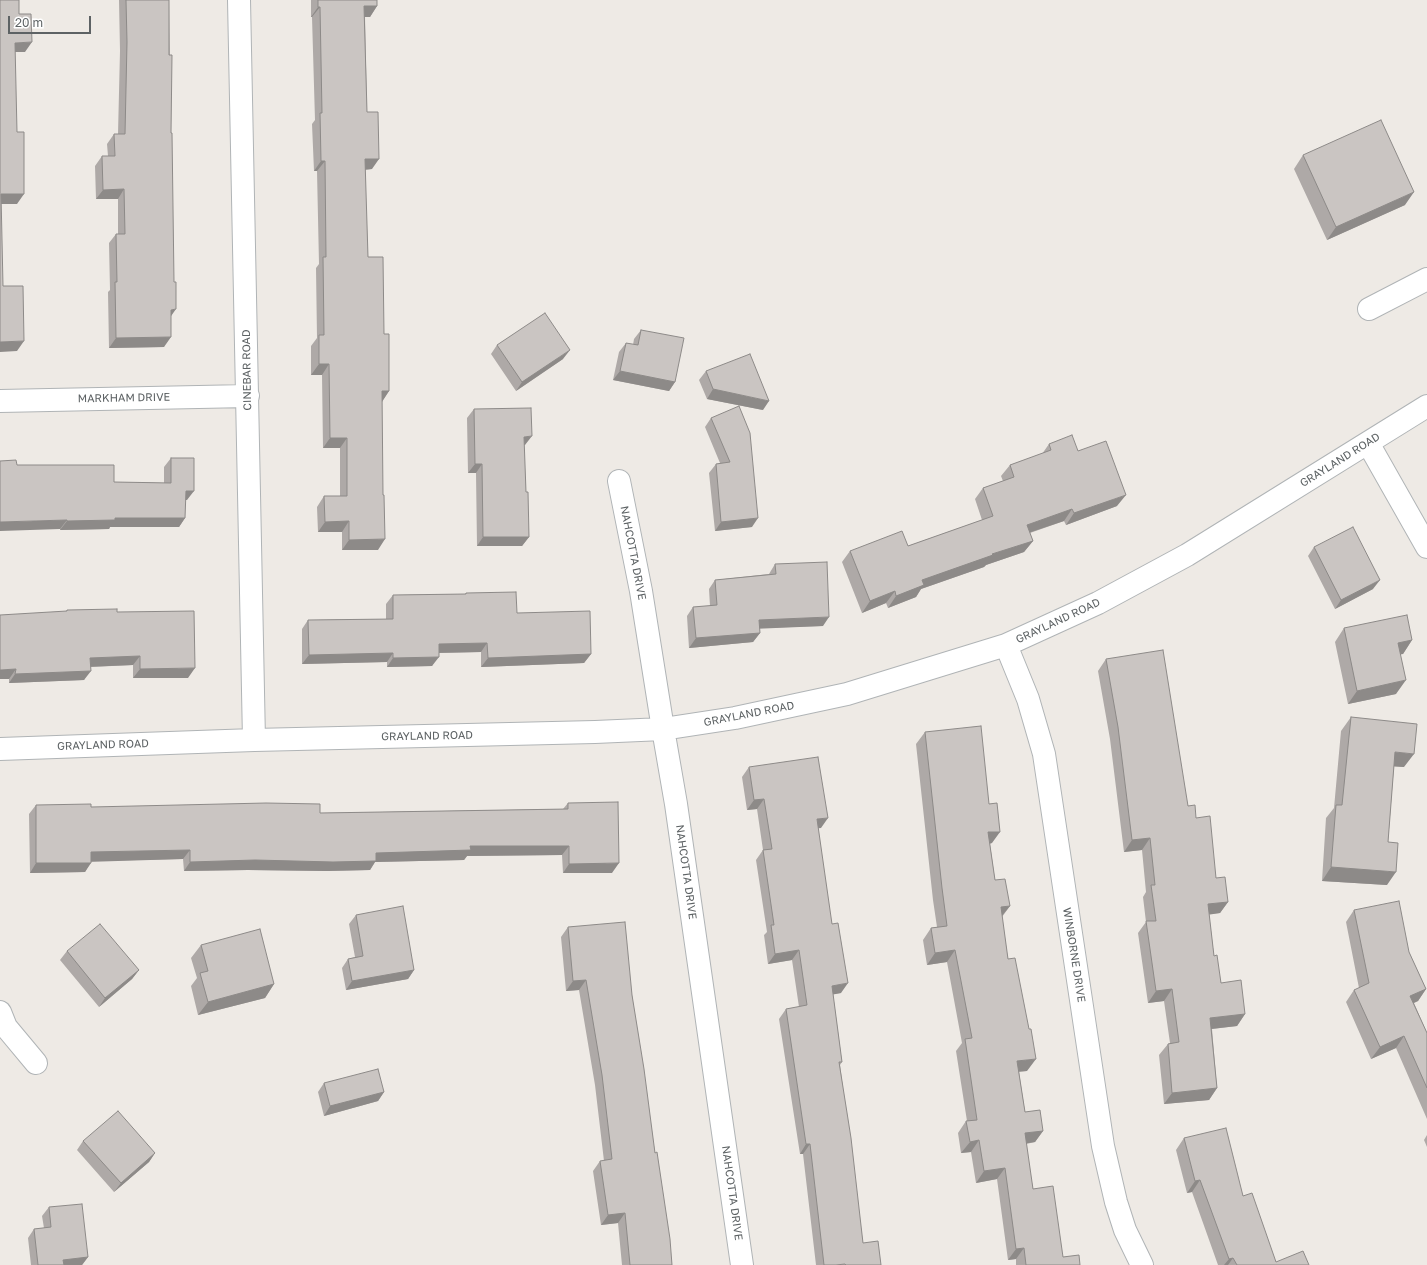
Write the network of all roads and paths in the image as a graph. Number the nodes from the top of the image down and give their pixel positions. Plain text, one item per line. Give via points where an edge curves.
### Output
1 (239, 0) edge
2 (1427, 278) edge
3 (1369, 309) dead end
4 (248, 396) junction
5 (0, 400) edge
6 (1427, 406) edge
7 (1368, 443) junction
8 (619, 481) dead end
9 (1427, 547) edge
10 (1006, 645) junction
11 (663, 730) junction
12 (254, 740) junction
13 (0, 749) edge
14 (0, 1012) edge
15 (36, 1063) dead end
16 (742, 1265) edge
17 (1142, 1265) edge

1 - 4 street, CINEBAR ROAD
2 - 3 street
4 - 5 street, MARKHAM DRIVE
4 - 12 street, CINEBAR ROAD
6 - 7 street, GRAYLAND ROAD
7 - 9 street
7 - 10 street, GRAYLAND ROAD via 1187,555 1098,603
8 - 11 street, NAHCOTTA DRIVE via 641,591
10 - 11 street, GRAYLAND ROAD via 847,694 735,718
10 - 17 street, WINBORNE DRIVE via 1028,699 1044,754 1103,1146 1125,1230
11 - 12 street, GRAYLAND ROAD
11 - 16 street, NAHCOTTA DRIVE via 676,804
12 - 13 street, GRAYLAND ROAD
14 - 15 street via 6,1027

